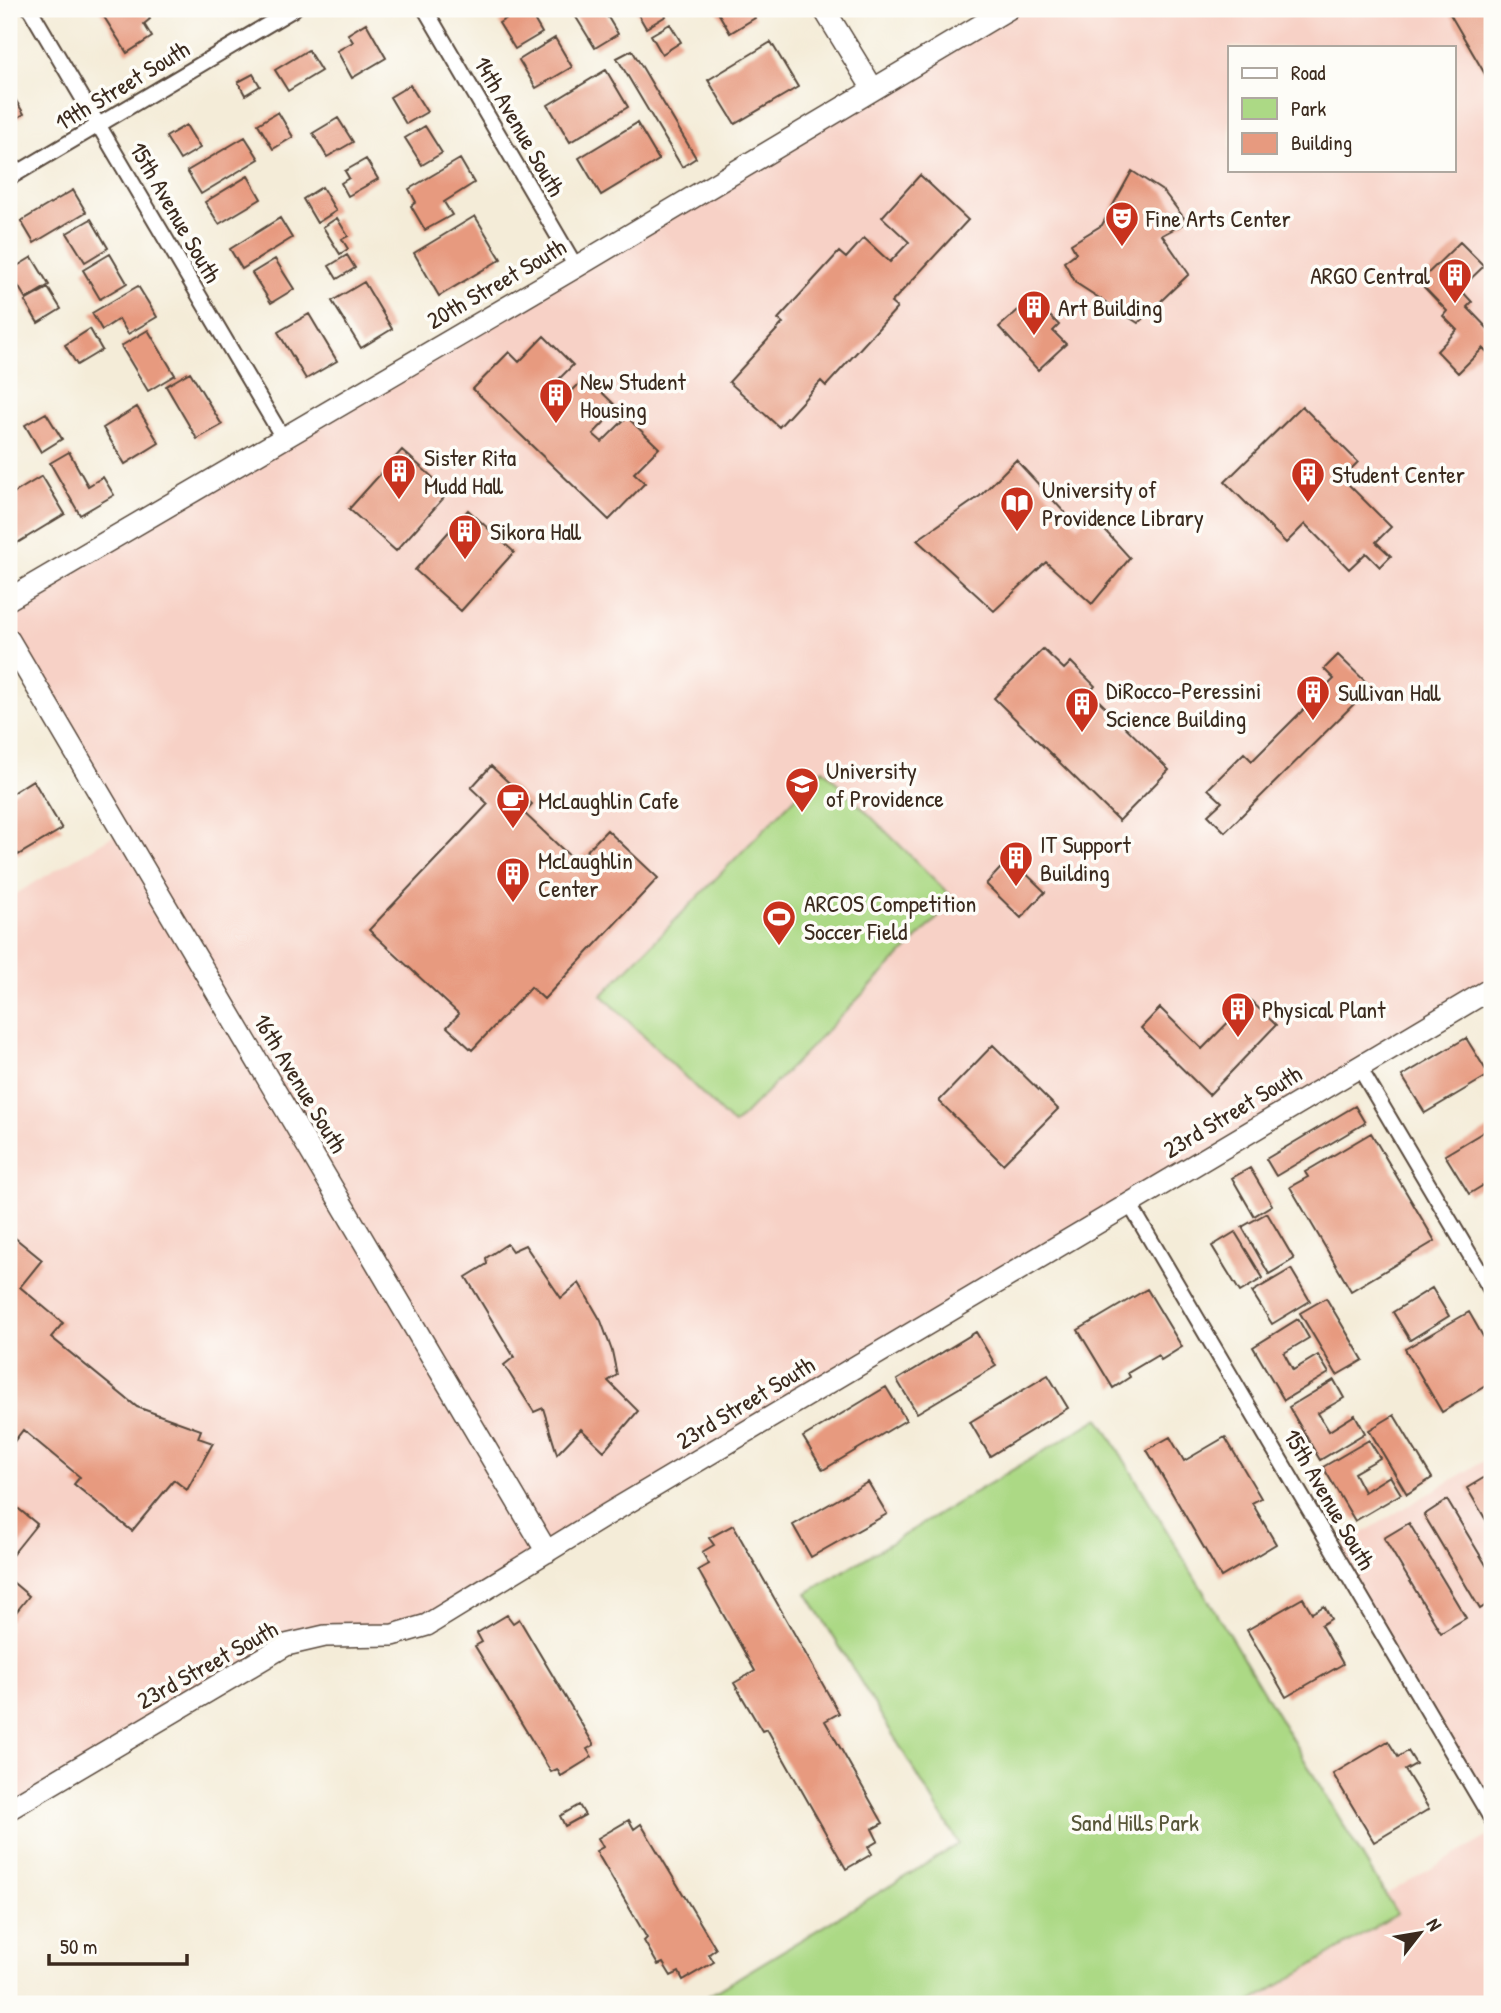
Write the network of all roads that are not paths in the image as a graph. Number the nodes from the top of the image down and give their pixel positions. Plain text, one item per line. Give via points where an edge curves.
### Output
1 (30, 9) edge
2 (294, 9) edge
3 (425, 9) edge
4 (824, 9) edge
5 (1008, 9) edge
6 (873, 89) junction
7 (99, 125) junction
8 (9, 178) edge
9 (576, 267) junction
10 (283, 438) junction
11 (9, 599) edge
12 (9, 640) edge
13 (1492, 988) edge
14 (1359, 1066) junction
15 (1129, 1203) junction
16 (1492, 1292) edge
17 (547, 1552) junction
18 (9, 1809) edge
19 (1492, 1820) edge

1 - 7 street, 15th Avenue South
2 - 7 street, 19th Street South
3 - 9 street, 14th Avenue South
4 - 6 street
5 - 6 street, 20th Street South
6 - 9 street, 20th Street South
7 - 8 street, 19th Street South
7 - 10 street, 15th Avenue South
9 - 10 street, 20th Street South
10 - 11 street, 20th Street South
12 - 17 street, 16th Avenue South
13 - 14 street, 23rd Street South
14 - 15 street, 23rd Street South
14 - 16 street
15 - 17 street, 23rd Street South
15 - 19 street, 15th Avenue South
17 - 18 street, 23rd Street South via 427,1625 393,1635 325,1636 285,1646

